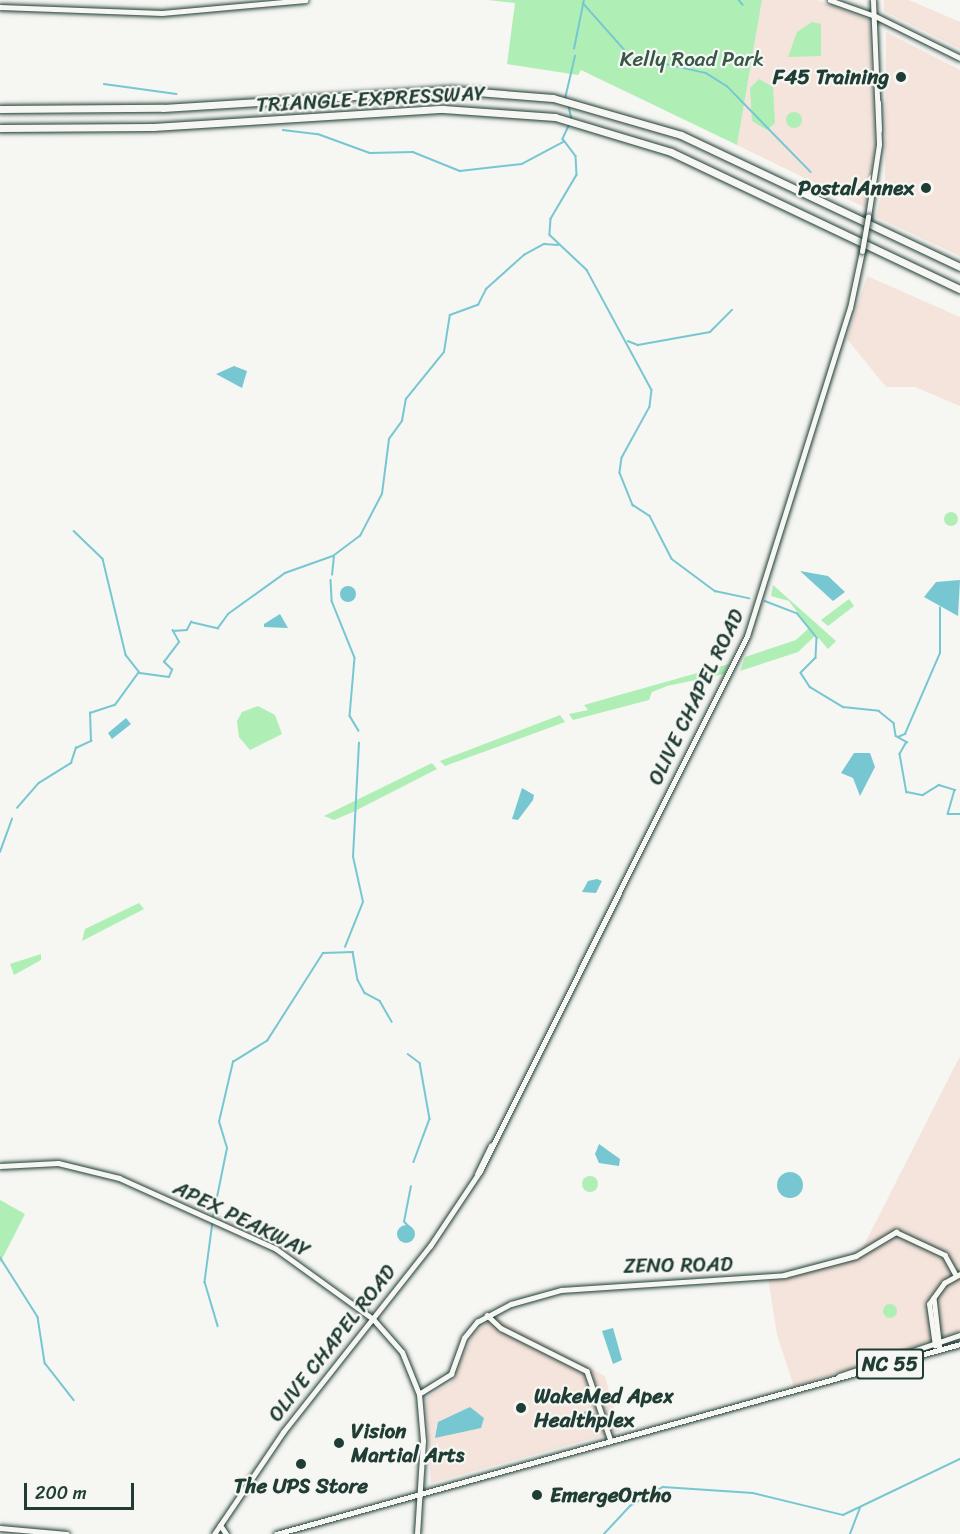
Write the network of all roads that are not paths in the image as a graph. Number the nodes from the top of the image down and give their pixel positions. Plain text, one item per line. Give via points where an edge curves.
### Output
1 (305, 0) edge
2 (830, 0) edge
3 (873, 0) edge
4 (0, 7) edge
5 (875, 16) junction
6 (890, 23) junction
7 (875, 34) junction
8 (960, 58) edge
9 (0, 109) edge
10 (0, 128) edge
11 (960, 267) edge
12 (960, 289) edge
13 (0, 1166) edge
14 (958, 1274) edge
15 (487, 1316) junction
16 (373, 1319) junction
17 (960, 1335) edge
18 (938, 1341) junction
19 (960, 1344) edge
20 (937, 1351) junction
21 (839, 1376) junction
22 (419, 1394) junction
23 (611, 1441) junction
24 (421, 1496) junction
25 (220, 1524) junction
26 (0, 1528) edge
27 (67, 1534) edge
28 (214, 1534) edge
29 (226, 1534) edge
30 (276, 1534) edge
31 (417, 1534) edge

1 - 4 street via 162,13
2 - 5 street
3 - 5 main road, OLIVE CHAPEL ROAD
5 - 6 main road
5 - 7 main road, OLIVE CHAPEL ROAD
6 - 7 main road
6 - 8 main road
7 - 16 main road, OLIVE CHAPEL ROAD, bridge via 879,130 868,217 850,308 747,636 477,1174 441,1233
9 - 11 highway, TRIANGLE EXPRESSWAY via 164,108 480,90 553,98 633,117
10 - 12 highway, TRIANGLE EXPRESSWAY via 153,127 480,109 555,117 622,134 690,160
13 - 16 main road, APEX PEAKWAY via 58,1163 120,1178 276,1249
14 - 15 street, ZENO ROAD via 945,1255 896,1232 856,1256 784,1275 590,1285 528,1298
14 - 18 street via 934,1298
15 - 22 street, ZENO ROAD via 466,1333 447,1379
15 - 23 street via 501,1328 587,1371
16 - 22 main road, APEX PEAKWAY via 402,1353
16 - 25 main road, OLIVE CHAPEL ROAD via 298,1411
17 - 18 main road, NC 55
18 - 20 street
18 - 21 main road, NC 55
19 - 20 main road, NC 55
20 - 21 main road, NC 55
21 - 23 main road, NC 55
22 - 24 main road, APEX PEAKWAY
23 - 24 main road, NC 55
24 - 30 main road, NC 55
24 - 31 main road, APEX PEAKWAY
25 - 28 main road, OLIVE CHAPEL ROAD
25 - 29 main road
26 - 27 main road

